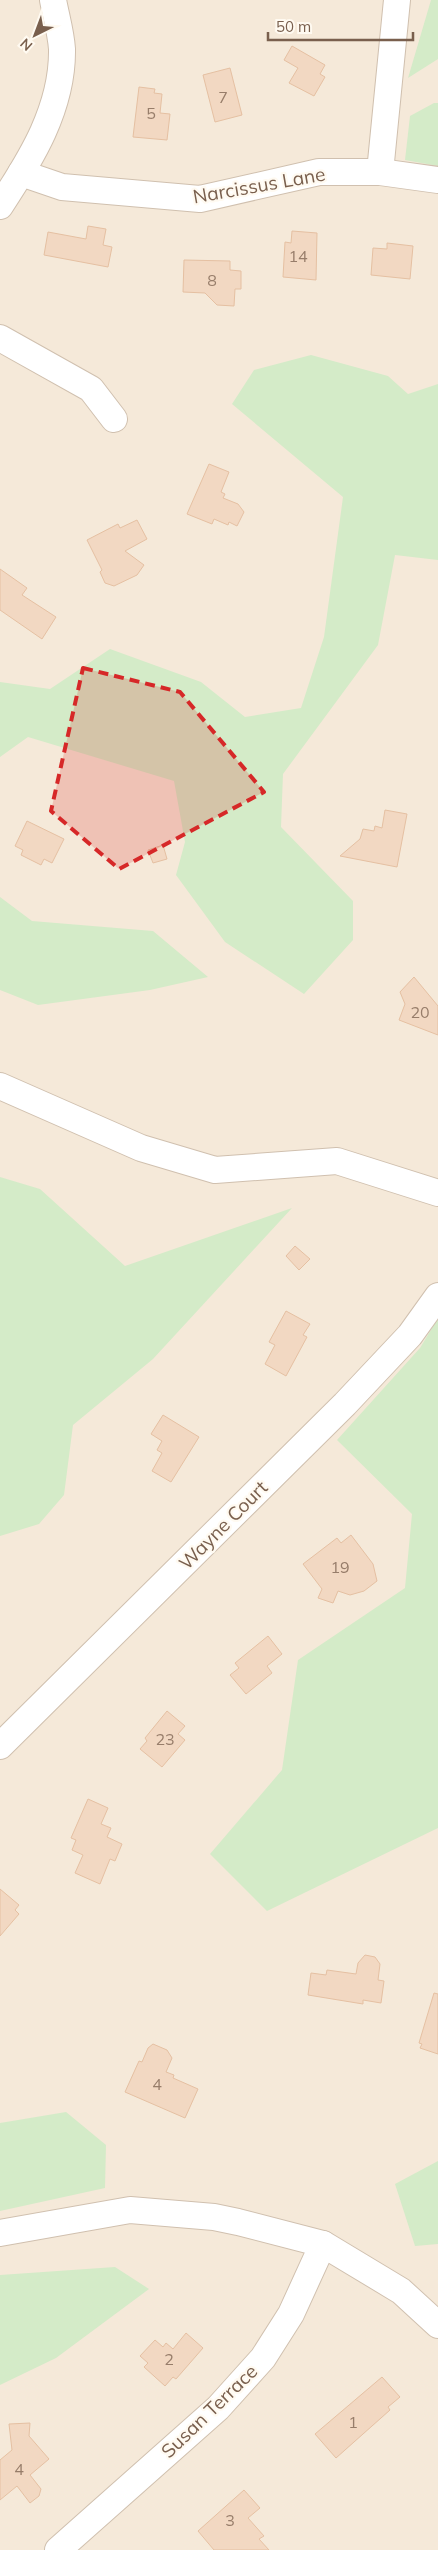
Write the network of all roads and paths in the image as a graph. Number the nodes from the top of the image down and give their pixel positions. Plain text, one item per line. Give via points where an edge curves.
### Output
1 (53, 0) edge
2 (397, 0) edge
3 (380, 172) junction
4 (21, 173) junction
5 (438, 180) edge
6 (0, 206) edge
7 (0, 338) edge
8 (114, 419) dead end
9 (0, 1086) edge
10 (438, 1193) edge
11 (438, 1296) edge
12 (0, 1746) edge
13 (0, 2233) edge
14 (323, 2244) junction
15 (438, 2325) edge
16 (58, 2550) edge

1 - 4 street via 62,48 59,84 48,122
2 - 3 street
3 - 4 street, Narcissus Lane via 319,172 200,198 62,187
3 - 5 street, Narcissus Lane
4 - 6 street
7 - 8 street via 91,389
9 - 10 street via 141,1148 215,1170 338,1162
11 - 12 street, Wayne Court via 410,1335 345,1404
13 - 14 street via 130,2210 214,2217 274,2229
14 - 15 street via 402,2291
14 - 16 street, Susan Terrace via 290,2314 263,2358 218,2408

